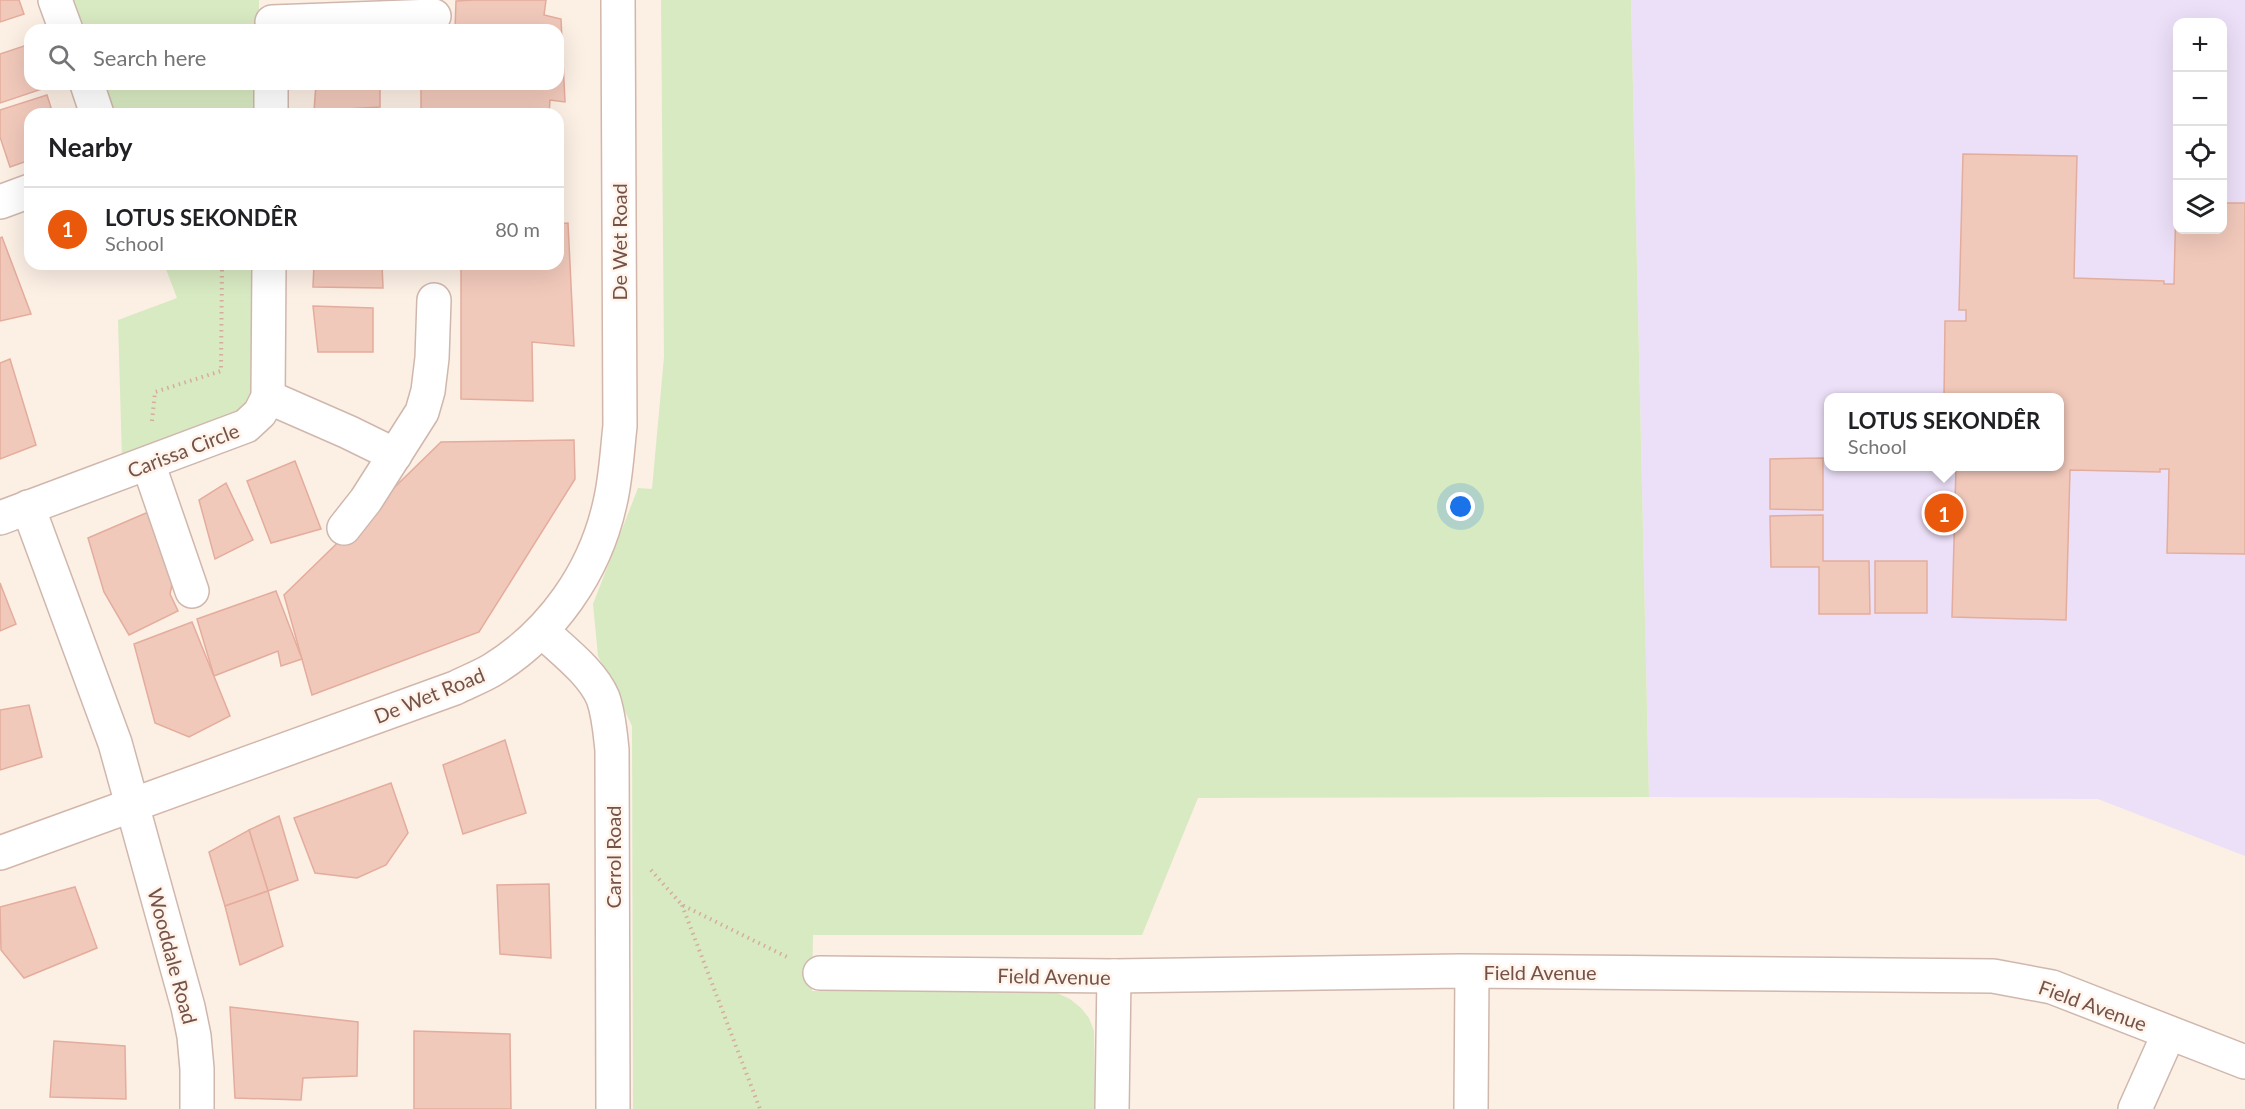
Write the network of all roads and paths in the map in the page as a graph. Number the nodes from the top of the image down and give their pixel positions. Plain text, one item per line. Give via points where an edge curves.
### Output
1 (55, 0) edge
2 (618, 0) edge
3 (434, 16) dead end
4 (272, 17) edge
5 (64, 24) edge
6 (89, 90) edge
7 (271, 90) edge
8 (95, 108) edge
9 (271, 108) edge
10 (24, 193) edge
11 (0, 202) edge
12 (222, 270) edge
13 (269, 270) edge
14 (434, 300) dead end
15 (268, 397) junction
16 (395, 455) junction
17 (148, 463) junction
18 (14, 513) edge
19 (344, 528) dead end
20 (192, 591) dead end
21 (542, 631) junction
22 (134, 805) junction
23 (613, 828) junction
24 (0, 853) edge
25 (682, 905) junction
26 (1472, 972) junction
27 (820, 973) joint
28 (1114, 976) junction
29 (2169, 1032) junction
30 (2245, 1062) edge
31 (197, 1109) edge
32 (613, 1109) edge
33 (760, 1109) edge
34 (1112, 1109) edge
35 (1471, 1109) edge
36 (2135, 1109) edge

1 - 5 street
2 - 21 street, De Wet Road via 620,426 616,463 610,503 598,542 582,577
3 - 4 street
6 - 8 street
7 - 9 street
10 - 11 street
12 - 17 path via 221,371 154,392
13 - 15 street
14 - 16 street via 428,391 422,412
15 - 16 street
15 - 17 street, Carissa Circle via 260,413 246,426
16 - 19 street
17 - 18 street, Carissa Circle
17 - 20 street
18 - 22 street, Carissa Circle via 116,743
21 - 22 street, De Wet Road via 490,671 455,688
21 - 23 street, Carrol Road via 588,676 602,696 612,750
22 - 24 street, De Wet Road
22 - 31 street, Wooddale Road via 190,1017 197,1069
23 - 25 path
23 - 32 street, Carrol Road
25 - 27 path
25 - 33 path
26 - 28 street, Field Avenue
26 - 29 street, Field Avenue via 1994,976 2052,987
26 - 35 street
27 - 28 street, Field Avenue
28 - 34 street
29 - 30 street, Field Avenue
29 - 36 street

